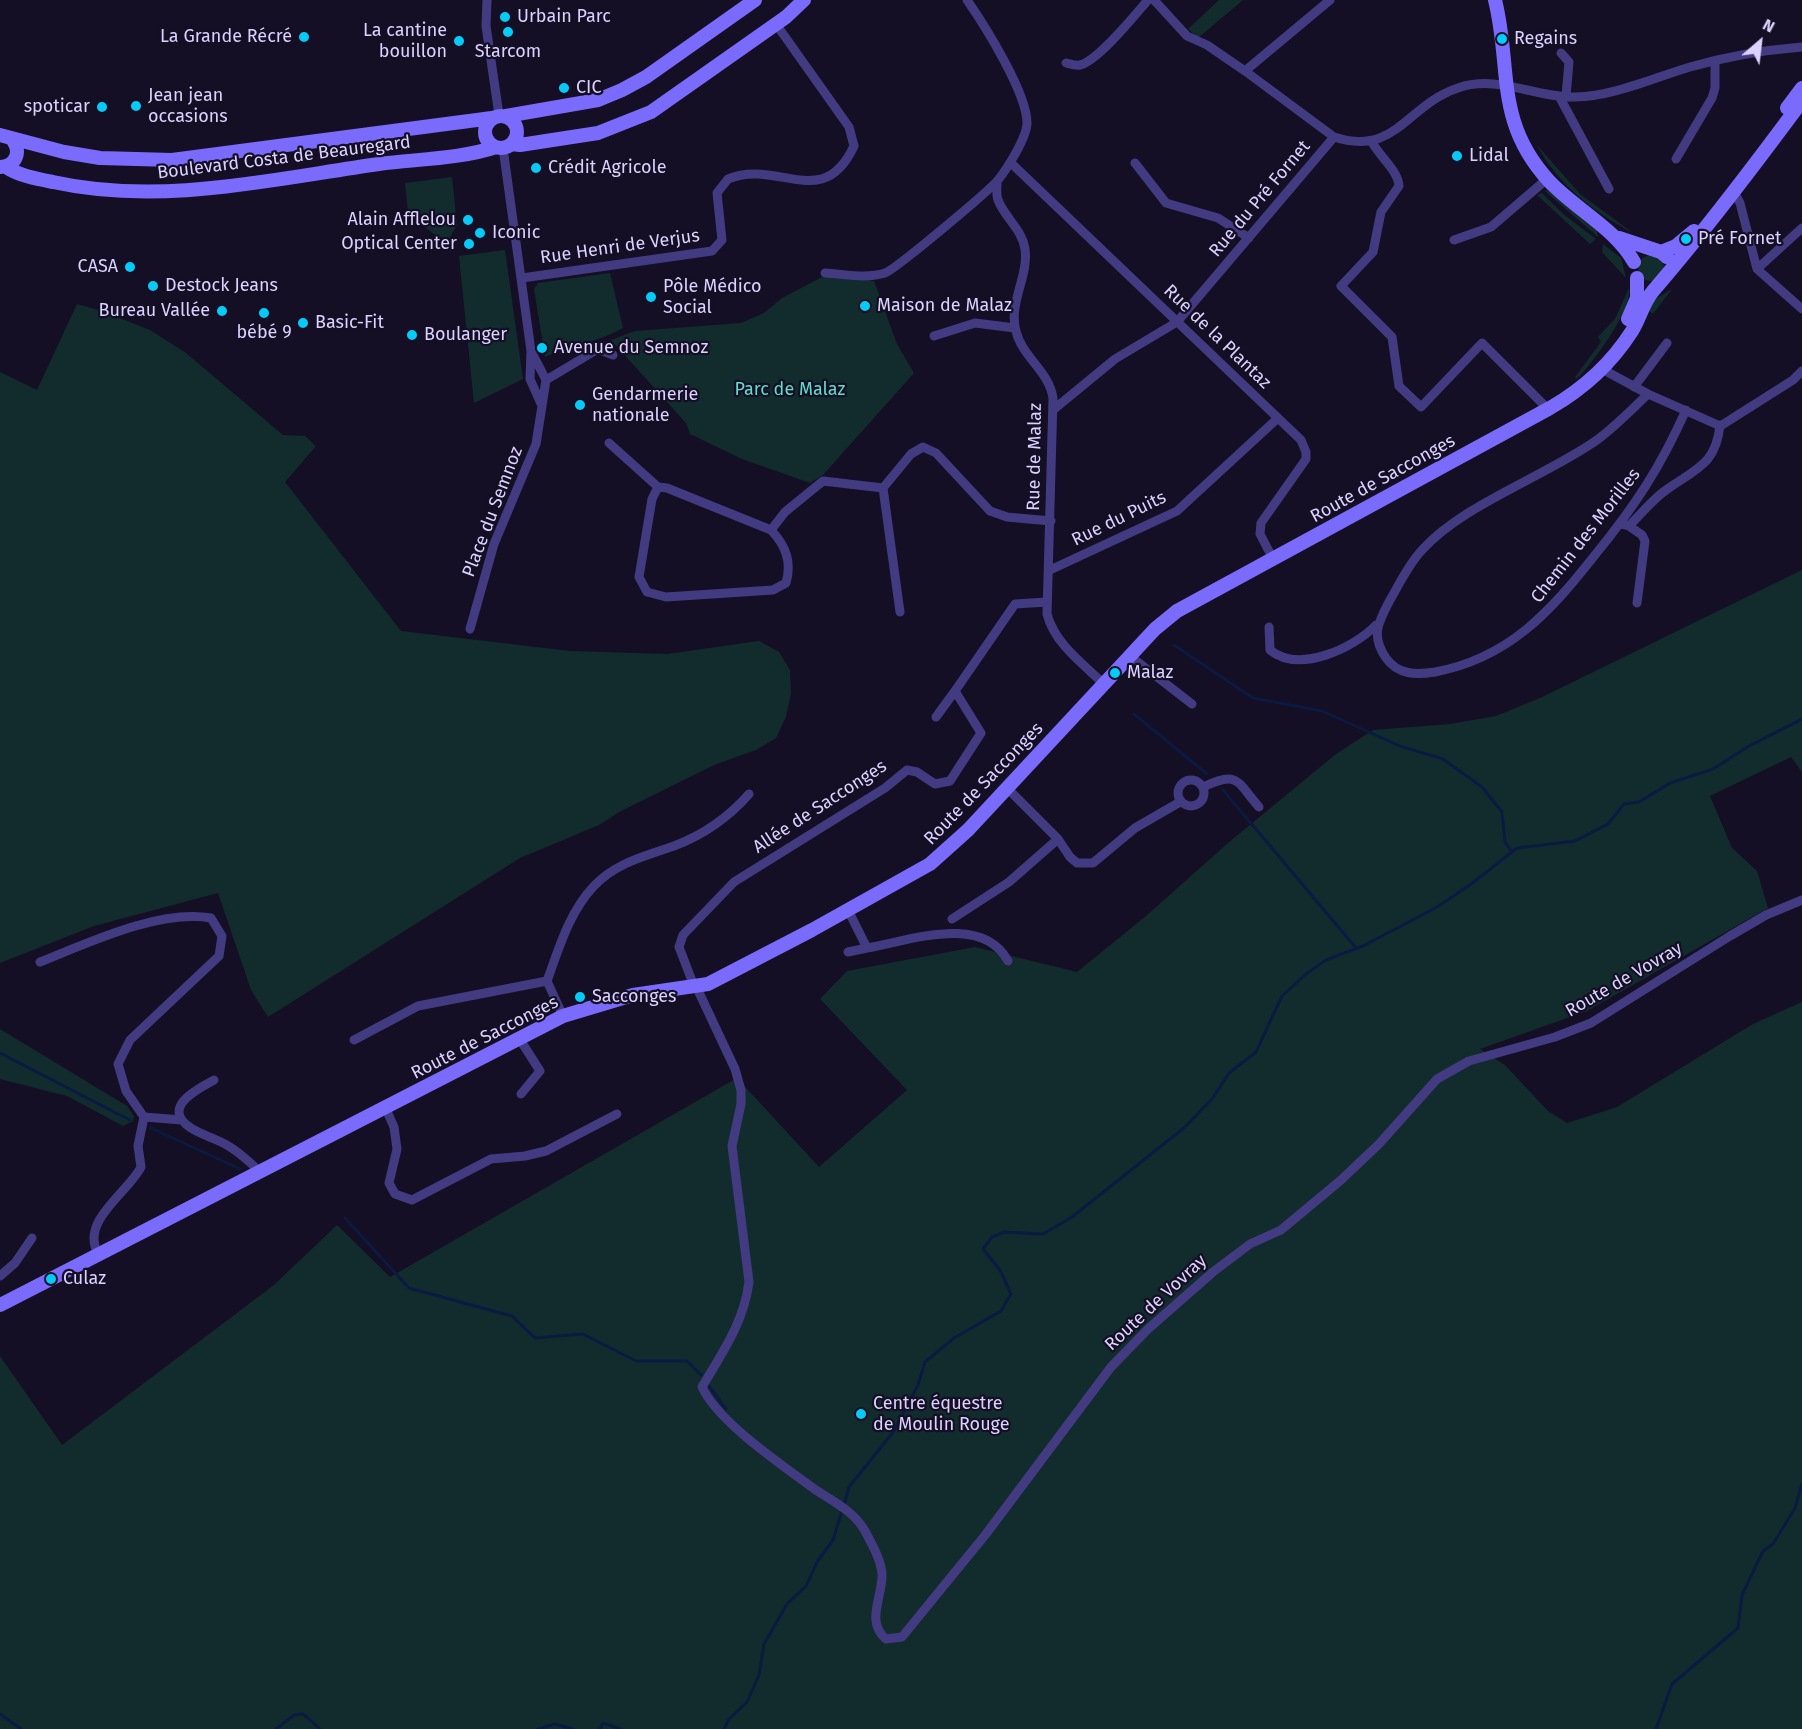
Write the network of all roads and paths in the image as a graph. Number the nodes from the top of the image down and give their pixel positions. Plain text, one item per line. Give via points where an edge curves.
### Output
1 (487, 0) edge
2 (755, 0) edge
3 (804, 0) edge
4 (980, 0) edge
5 (1148, 0) edge
6 (1154, 0) edge
7 (1330, 0) edge
8 (1496, 0) edge
9 (969, 3) edge
10 (776, 24) junction
11 (1802, 47) edge
12 (1561, 53) dead end
13 (1716, 61) junction
14 (1066, 63) dead end
15 (1245, 71) junction
16 (1505, 85) junction
17 (1802, 88) edge
18 (1562, 96) junction
19 (1802, 101) edge
20 (499, 117) junction
21 (6, 137) edge
22 (1334, 137) junction
23 (1372, 142) junction
24 (504, 146) junction
25 (1676, 159) dead end
26 (1011, 163) junction
27 (1135, 163) dead end
28 (3, 167) edge
29 (1547, 178) junction
30 (997, 182) junction
31 (1609, 189) dead end
32 (1734, 192) junction
33 (1802, 228) edge
34 (1614, 236) junction
35 (1249, 238) junction
36 (1454, 240) dead end
37 (1655, 251) junction
38 (1634, 262) junction
39 (1757, 269) junction
40 (825, 273) dead end
41 (522, 278) junction
42 (1637, 278) junction
43 (1665, 279) junction
44 (1802, 309) edge
45 (1177, 322) junction
46 (1015, 328) junction
47 (934, 336) dead end
48 (1667, 343) dead end
49 (531, 351) junction
50 (613, 355) dead end
51 (1598, 365) junction
52 (1802, 370) edge
53 (546, 380) junction
54 (1634, 387) junction
55 (1648, 394) junction
56 (542, 406) junction
57 (1053, 410) junction
58 (1541, 410) junction
59 (1686, 410) junction
60 (1278, 418) junction
61 (1720, 425) junction
62 (609, 443) dead end
63 (658, 487) junction
64 (883, 488) junction
65 (1051, 521) junction
66 (1625, 525) junction
67 (771, 530) junction
68 (1273, 560) junction
69 (1050, 570) junction
70 (1047, 602) junction
71 (1637, 603) dead end
72 (900, 612) dead end
73 (1376, 625) junction
74 (1269, 627) dead end
75 (470, 629) dead end
76 (1130, 656) junction
77 (1104, 684) junction
78 (955, 691) junction
79 (1192, 704) dead end
80 (936, 717) dead end
81 (1203, 787) junction
82 (1007, 788) junction
83 (749, 794) dead end
84 (1180, 802) junction
85 (1259, 807) dead end
86 (1058, 839) junction
87 (1802, 900) edge
88 (848, 910) junction
89 (952, 919) dead end
90 (867, 948) junction
91 (848, 952) dead end
92 (1008, 961) dead end
93 (40, 962) dead end
94 (547, 981) junction
95 (695, 986) junction
96 (563, 1016) junction
97 (519, 1038) junction
98 (354, 1040) dead end
99 (214, 1080) dead end
100 (521, 1094) dead end
101 (386, 1109) junction
102 (617, 1114) dead end
103 (144, 1117) junction
104 (182, 1120) junction
105 (261, 1173) junction
106 (33, 1238) dead end
107 (99, 1255) junction
108 (2, 1271) edge
109 (0, 1305) edge

1 - 20 street via 486,26
2 - 20 street, Boulevard Costa de Beauregard via 622,90 598,100
3 - 10 street, Boulevard Costa de Beauregard
4 - 9 street
5 - 14 street via 1087,61 1079,65
6 - 15 street via 1187,36
7 - 15 street
8 - 16 street
9 - 26 street via 1024,105 1028,124
10 - 24 street, Boulevard Costa de Beauregard via 651,112 598,133
10 - 41 street, Rue Henri de Verjus via 849,126 854,146 844,162 814,183 768,172 728,178 717,193 722,240 712,251
11 - 13 street
12 - 18 street via 1569,62
13 - 18 street via 1607,92
13 - 25 street via 1712,98
15 - 22 street
16 - 18 street
16 - 23 street via 1472,84 1447,92 1387,136
16 - 29 street via 1515,127
17 - 37 street via 1702,222 1676,246
18 - 31 street
19 - 32 street, Route de Sacconges
20 - 21 street, Boulevard Costa de Beauregard via 172,160 99,158
20 - 24 street via 513,121 517,129
20 - 24 street via 486,125 484,133 488,142
21 - 28 street, Boulevard Costa de Beauregard via 16,144 17,157
22 - 23 street, Rue du Pré Fornet
22 - 35 street, Rue du Pré Fornet
23 - 58 street via 1397,175 1399,186 1381,212 1373,252 1341,286 1392,337 1400,386 1421,407 1482,343
24 - 28 street, Boulevard Costa de Beauregard via 170,192 64,185
24 - 41 street
26 - 30 street
26 - 45 street, Rue de la Plantaz
27 - 35 street via 1166,203 1218,218
29 - 34 street
29 - 36 street via 1491,227
30 - 40 street via 887,272 863,276
30 - 46 street via 998,200 1017,228 1025,249
32 - 39 street
32 - 43 street, Route de Sacconges
33 - 39 street
34 - 37 street
34 - 38 street
35 - 45 street, Rue du Pré Fornet
37 - 38 street via 1642,252
37 - 43 street via 1669,262
38 - 42 street
39 - 44 street
41 - 49 street
42 - 43 street via 1648,286
42 - 51 street, Route de Sacconges via 1637,298 1631,313
43 - 51 street, Route de Sacconges via 1648,298 1632,330
45 - 57 street, Rue du Pré Fornet via 1115,359
45 - 60 street, Rue de la Plantaz
46 - 47 street via 975,323
46 - 57 street, Rue de Malaz via 1024,348 1047,379
48 - 54 street
49 - 53 street
49 - 56 street via 530,379
50 - 53 street via 598,349
51 - 54 street
51 - 58 street, Route de Sacconges via 1571,396
52 - 61 street via 1793,380
53 - 56 street, Place du Semnoz
54 - 55 street
55 - 59 street
55 - 73 street via 1596,441 1452,523 1436,536 1408,568
56 - 75 street, Place du Semnoz via 536,444 494,544
57 - 65 street, Rue de Malaz
58 - 68 street, Route de Sacconges
59 - 61 street
59 - 66 street, Chemin des Morilles via 1665,458
60 - 68 street, Rue de la Plantaz via 1306,452 1303,465 1261,523 1260,534
60 - 69 street, Rue du Puits via 1177,511
61 - 66 street via 1707,463 1665,490
62 - 63 street
63 - 67 street
63 - 67 street via 652,499 639,577 647,592 666,597 773,590 786,583 790,569 783,543
64 - 65 street via 911,454 923,447 936,453 990,511 1007,517
64 - 67 street via 823,481 785,512
64 - 72 street
65 - 69 street, Rue de Malaz
66 - 71 street via 1645,541
66 - 73 street, Chemin des Morilles via 1543,617 1486,656 1452,669 1410,674 1388,660
68 - 76 street, Route de Sacconges via 1177,611
69 - 70 street, Rue de Malaz
70 - 77 street, Rue de Malaz via 1054,632
70 - 78 street via 1015,604
73 - 74 street via 1346,647 1305,658 1284,657 1270,650
76 - 77 street, Route de Sacconges
76 - 79 street
77 - 82 street, Route de Sacconges
78 - 80 street
78 - 95 street, Allée de Sacconges via 981,733 950,781 935,784 907,770 885,788 734,882 692,923 680,943
81 - 84 street via 1198,804 1192,807
81 - 84 street via 1193,780 1181,784
81 - 85 street via 1222,778 1234,778
82 - 86 street
82 - 88 street, Route de Sacconges via 930,864
83 - 94 street via 708,830 626,863 594,885 573,914
84 - 86 street via 1135,828 1093,862 1077,863
86 - 89 street via 1009,882
87 - 95 street, Route de Vovray via 1766,915 1591,1023 1469,1061 1437,1080 1379,1144 1298,1217 1240,1251 1148,1329 1096,1384 986,1534 902,1636 894,1640 886,1639 878,1630 882,1574 875,1550 851,1511 814,1488 718,1412 702,1387 739,1325 749,1282 732,1146 741,1090 735,1068
88 - 90 street
88 - 95 street, Route de Sacconges via 708,984
90 - 91 street
90 - 92 street via 945,934 967,934 998,946
93 - 103 street via 111,933 190,914 211,918 222,936 219,956 130,1040 118,1064 126,1091
94 - 96 street
94 - 98 street via 418,1006
95 - 96 street, Route de Sacconges via 633,994
96 - 97 street, Route de Sacconges
97 - 100 street via 540,1071
97 - 101 street, Route de Sacconges
99 - 104 street via 186,1097 180,1107
101 - 102 street via 397,1149 389,1183 395,1194 412,1200 491,1159 546,1151
101 - 105 street, Route de Sacconges
103 - 104 street
103 - 107 street via 138,1146 141,1167 96,1226 94,1245
104 - 105 street via 238,1153
105 - 107 street, Route de Sacconges
106 - 108 street
107 - 109 street, Route de Sacconges

